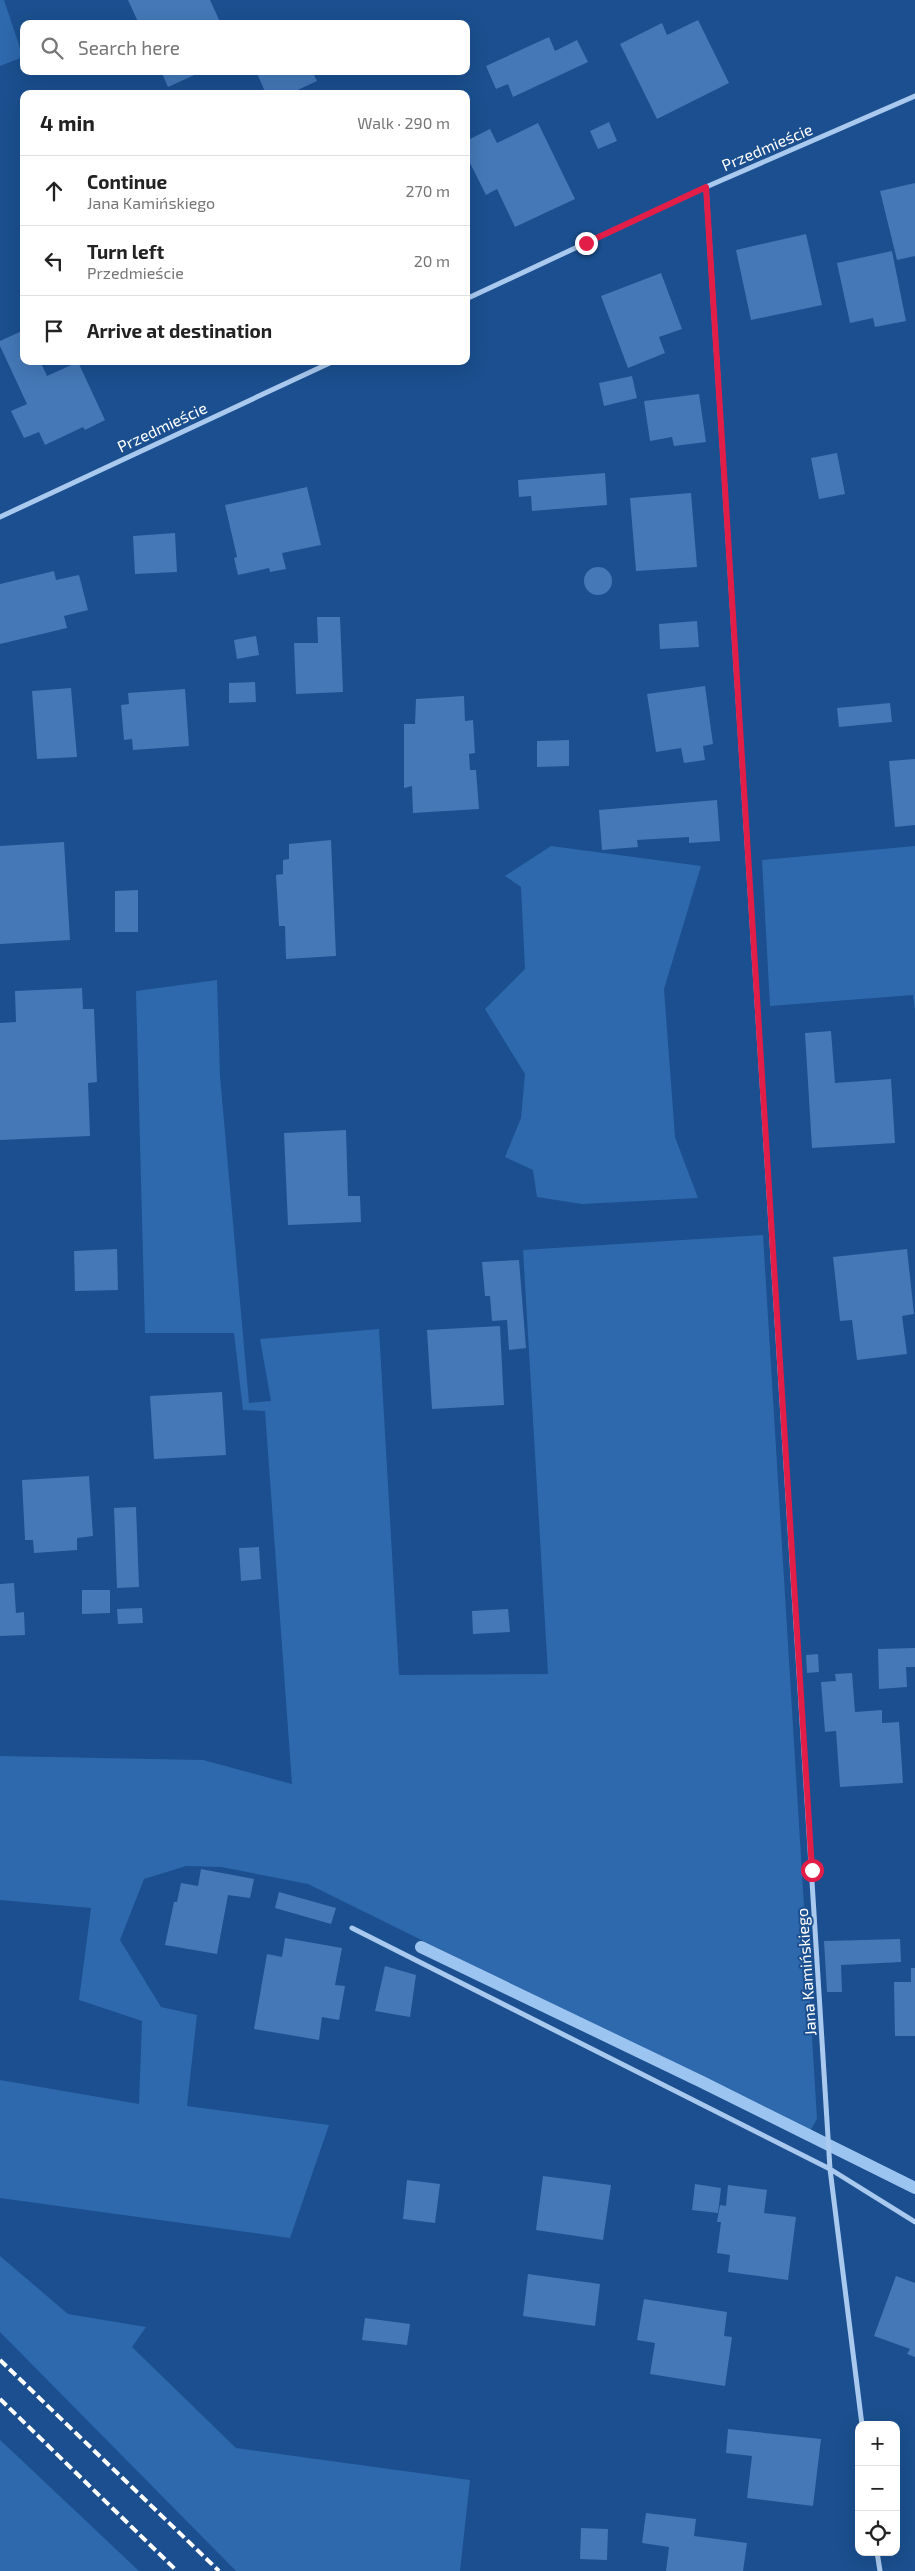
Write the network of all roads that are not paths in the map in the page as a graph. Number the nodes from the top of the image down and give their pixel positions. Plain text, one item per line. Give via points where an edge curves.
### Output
1 (915, 96) edge
2 (706, 187) junction
3 (470, 297) edge
4 (325, 365) edge
5 (0, 517) edge
6 (352, 1928) dead end
7 (830, 2169) junction
8 (915, 2222) edge
9 (862, 2421) edge
10 (878, 2556) edge
11 (880, 2571) edge

1 - 2 street, Przedmieście
2 - 3 street, Przedmieście
2 - 7 street, Jana Kamińskiego
4 - 5 street, Przedmieście
6 - 7 street
7 - 8 street
7 - 9 street, Jana Kamińskiego
10 - 11 street

